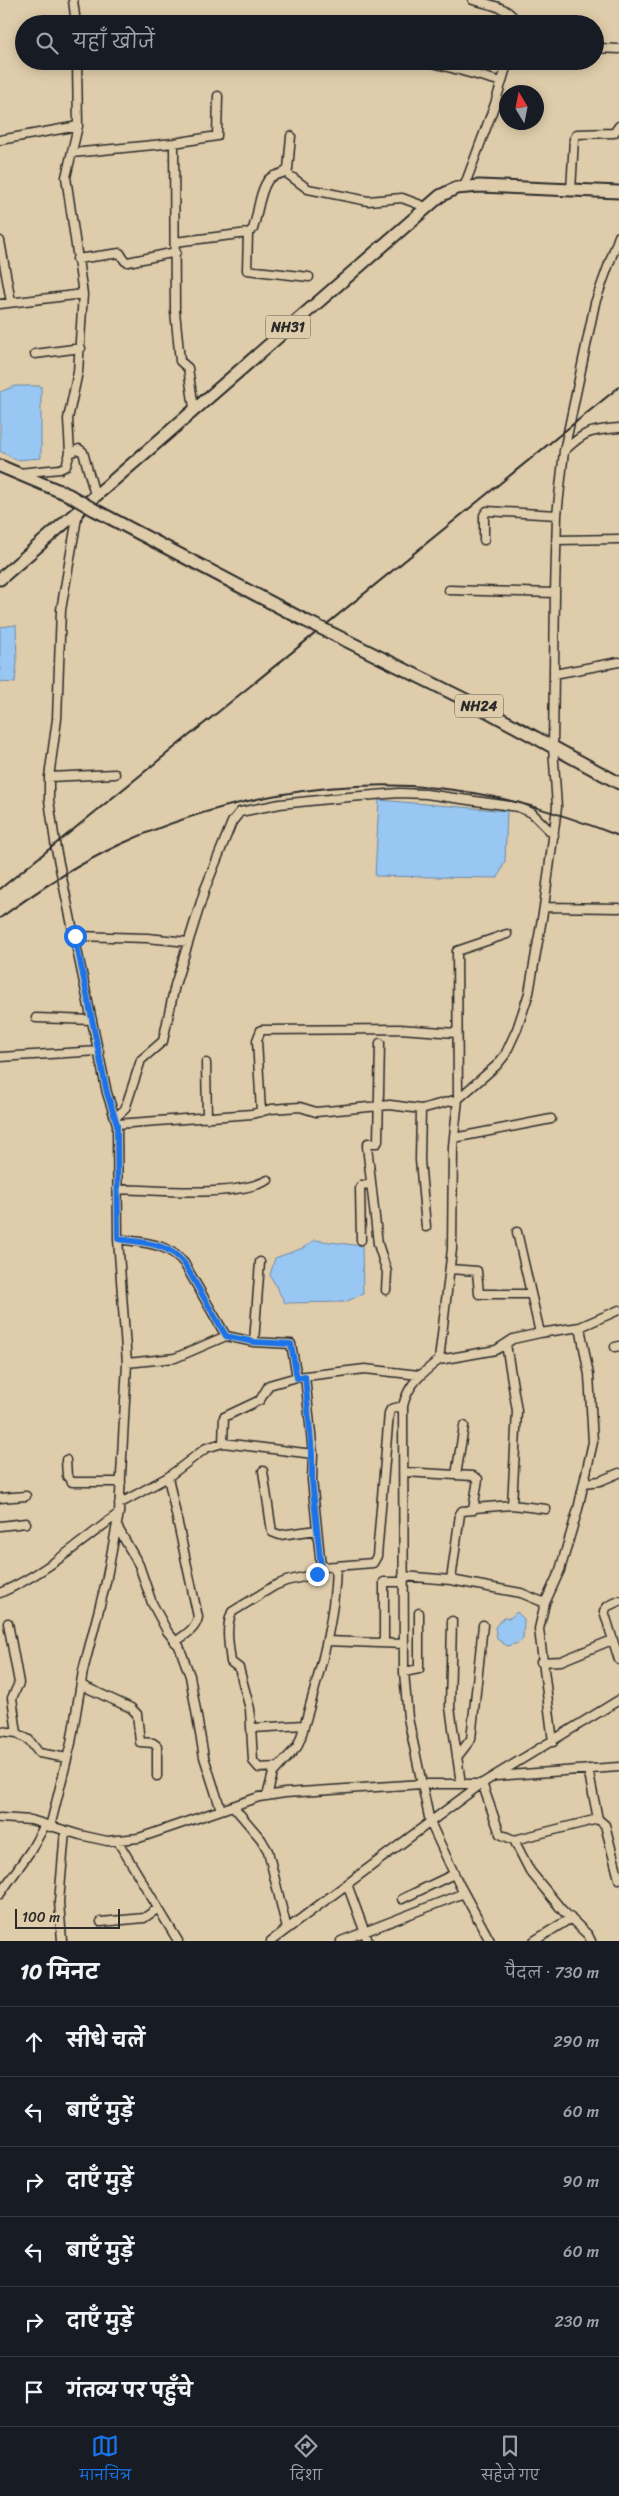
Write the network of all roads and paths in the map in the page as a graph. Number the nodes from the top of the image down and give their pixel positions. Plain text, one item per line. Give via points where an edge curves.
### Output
1 (73, 0) edge
2 (473, 0) edge
3 (75, 15) edge
4 (512, 15) edge
5 (604, 48) edge
6 (619, 48) edge
7 (77, 70) edge
8 (459, 70) edge
9 (505, 70) edge
10 (502, 82) junction
11 (218, 96) dead end
12 (78, 126) junction
13 (619, 126) edge
14 (291, 136) dead end
15 (0, 140) edge
16 (174, 143) junction
17 (72, 152) junction
18 (286, 172) junction
19 (464, 187) junction
20 (571, 190) junction
21 (619, 192) edge
22 (426, 207) junction
23 (248, 233) junction
24 (619, 236) edge
25 (0, 241) edge
26 (175, 242) junction
27 (176, 252) junction
28 (77, 259) junction
29 (309, 277) dead end
30 (83, 294) junction
31 (11, 302) junction
32 (0, 304) edge
33 (80, 348) junction
34 (35, 354) dead end
35 (194, 408) junction
36 (619, 428) edge
37 (564, 451) junction
38 (70, 452) junction
39 (0, 466) edge
40 (16, 473) junction
41 (95, 495) junction
42 (78, 510) junction
43 (557, 515) junction
44 (619, 539) edge
45 (484, 540) dead end
46 (557, 540) junction
47 (0, 579) edge
48 (448, 590) dead end
49 (555, 593) junction
50 (619, 662) edge
51 (554, 674) junction
52 (554, 747) junction
53 (115, 774) dead end
54 (49, 777) junction
55 (619, 783) edge
56 (554, 835) junction
57 (544, 907) junction
58 (619, 908) edge
59 (507, 934) dead end
60 (75, 936) junction
61 (188, 942) junction
62 (36, 1018) dead end
63 (92, 1020) junction
64 (456, 1033) junction
65 (380, 1042) dead end
66 (99, 1051) junction
67 (0, 1057) edge
68 (206, 1063) dead end
69 (458, 1098) junction
70 (378, 1107) junction
71 (421, 1109) junction
72 (261, 1112) junction
73 (207, 1118) junction
74 (551, 1119) dead end
75 (116, 1121) junction
76 (454, 1138) junction
77 (268, 1180) dead end
78 (370, 1184) junction
79 (117, 1189) junction
80 (426, 1227) dead end
81 (517, 1232) dead end
82 (118, 1239) junction
83 (361, 1240) dead end
84 (260, 1262) dead end
85 (450, 1268) junction
86 (386, 1290) dead end
87 (532, 1294) junction
88 (619, 1310) edge
89 (580, 1327) junction
90 (540, 1333) junction
91 (226, 1336) junction
92 (254, 1342) junction
93 (506, 1344) junction
94 (439, 1360) junction
95 (126, 1363) junction
96 (419, 1375) junction
97 (301, 1377) junction
98 (404, 1406) junction
99 (464, 1426) dead end
100 (223, 1443) junction
101 (312, 1454) junction
102 (66, 1460) dead end
103 (264, 1471) dead end
104 (404, 1472) junction
105 (619, 1473) edge
106 (456, 1475) junction
107 (168, 1477) junction
108 (121, 1482) junction
109 (584, 1483) junction
110 (26, 1496) dead end
111 (0, 1498) edge
112 (120, 1504) junction
113 (512, 1505) junction
114 (474, 1508) junction
115 (546, 1509) dead end
116 (119, 1513) junction
117 (26, 1523) dead end
118 (0, 1526) edge
119 (118, 1528) junction
120 (317, 1530) junction
121 (336, 1566) junction
122 (321, 1567) junction
123 (403, 1579) junction
124 (451, 1580) junction
125 (0, 1593) edge
126 (619, 1601) edge
127 (545, 1603) junction
128 (419, 1613) dead end
129 (452, 1621) dead end
130 (8, 1623) dead end
131 (483, 1625) dead end
132 (612, 1640) junction
133 (327, 1641) junction
134 (176, 1642) junction
135 (384, 1643) junction
136 (404, 1644) junction
137 (619, 1660) edge
138 (542, 1662) junction
139 (404, 1672) junction
140 (81, 1685) junction
141 (619, 1700) edge
142 (304, 1725) junction
143 (253, 1728) junction
144 (0, 1731) edge
145 (17, 1733) junction
146 (553, 1742) junction
147 (457, 1757) junction
148 (67, 1758) junction
149 (276, 1767) junction
150 (619, 1767) edge
151 (588, 1769) junction
152 (157, 1776) dead end
153 (493, 1776) junction
154 (422, 1784) junction
155 (462, 1784) junction
156 (482, 1784) junction
157 (267, 1796) junction
158 (233, 1806) junction
159 (221, 1810) junction
160 (0, 1818) edge
161 (598, 1819) junction
162 (430, 1822) junction
163 (48, 1826) junction
164 (65, 1831) junction
165 (118, 1840) junction
166 (514, 1840) junction
167 (454, 1874) junction
168 (618, 1880) edge
169 (347, 1884) junction
170 (0, 1894) edge
171 (464, 1894) junction
172 (402, 1899) dead end
173 (157, 1909) junction
174 (571, 1918) junction
175 (100, 1922) dead end
176 (287, 1929) junction
177 (366, 1931) junction
178 (62, 1941) edge
179 (178, 1941) edge
180 (271, 1941) edge
181 (341, 1941) edge
182 (368, 1941) edge
183 (490, 1941) edge
184 (534, 1941) edge
185 (591, 1941) edge

1 - 3 street
2 - 4 street via 506,10
5 - 6 street
7 - 12 street
8 - 10 street
9 - 10 street
10 - 19 street
11 - 16 street via 217,136
12 - 15 street
12 - 17 street
13 - 20 street via 614,133 577,134
14 - 18 street
16 - 17 street
16 - 26 street
17 - 28 street via 66,177
18 - 22 street via 308,189 368,201 402,198
18 - 23 street via 269,179 254,229
19 - 20 highway, NH31
19 - 22 highway, NH31 via 448,191
20 - 21 highway, NH31
22 - 35 highway, NH31
23 - 26 street
23 - 29 street via 246,270
24 - 37 street via 595,303
25 - 31 street
26 - 27 street
27 - 28 street via 128,262 120,253
27 - 35 street via 175,311 180,361 188,368
28 - 30 street
30 - 31 street
30 - 33 street
31 - 32 street
33 - 34 street
33 - 38 street via 68,419
35 - 41 highway, NH31
36 - 37 street via 580,434
37 - 43 street
38 - 40 street via 66,466 60,469
38 - 41 street via 79,449 84,452
39 - 40 highway, NH24
40 - 52 highway, NH24, bridge via 69,495 304,620
41 - 42 highway, NH31
42 - 47 highway, NH31
42 - 54 street via 61,610 57,719
43 - 45 street via 486,511
43 - 46 street
44 - 46 street
46 - 49 street
48 - 49 street
49 - 51 street
50 - 51 street
51 - 52 street
52 - 55 highway, NH24
52 - 56 street via 557,807
53 - 54 street
54 - 60 street via 50,810
56 - 57 street
56 - 61 street via 532,813 518,807 426,794 399,792 245,810 232,822
57 - 58 street
57 - 69 street via 529,993 517,1029 497,1065
59 - 64 street via 456,951
60 - 61 street
60 - 63 street
61 - 75 street via 163,1041 141,1060 125,1109
62 - 63 street
63 - 66 street
64 - 69 street
64 - 72 street via 400,1029 261,1030 257,1040
65 - 70 street
66 - 67 street
66 - 75 street
68 - 73 street
69 - 71 street
69 - 76 street
70 - 71 street via 390,1105
70 - 72 street via 316,1112 300,1107
70 - 78 street via 378,1142 366,1146
71 - 80 street via 420,1160
72 - 73 street
73 - 75 street
74 - 76 street
75 - 79 street
76 - 85 street
77 - 79 street via 224,1190
78 - 83 street via 360,1188
78 - 86 street via 378,1244 387,1272
79 - 82 street
81 - 87 street
82 - 91 street via 162,1246 175,1252
82 - 95 street
84 - 92 street
85 - 87 street via 477,1270 479,1294
85 - 94 street
87 - 90 street
88 - 89 street
89 - 90 street
89 - 109 street via 589,1375 592,1442
90 - 93 street via 513,1339
91 - 92 street
91 - 95 street via 175,1358
92 - 97 street via 291,1344
93 - 94 street via 496,1350
93 - 113 street via 517,1411
94 - 96 street
95 - 108 street
96 - 97 street via 365,1369
96 - 98 street via 406,1395
97 - 100 street via 269,1385 260,1400 224,1417
97 - 101 street
98 - 104 street
98 - 121 street via 389,1412 377,1556 373,1563
99 - 106 street
100 - 101 street
100 - 107 street via 206,1448
101 - 120 street
102 - 108 street via 67,1476 72,1482
103 - 120 street via 272,1532 280,1535
104 - 106 street
104 - 123 street
105 - 109 street
106 - 114 street via 478,1479
107 - 112 street
107 - 134 street via 198,1617 192,1630
108 - 112 street
109 - 127 street via 560,1570
110 - 111 street
112 - 116 street
113 - 114 street
113 - 115 street
114 - 124 street via 460,1514
116 - 119 street
116 - 125 street via 47,1568
117 - 118 street
119 - 134 street via 139,1565 152,1603
119 - 140 street
120 - 122 street
121 - 122 street
121 - 133 street
122 - 143 street via 320,1573 274,1586 232,1612 229,1618 231,1662 239,1668
123 - 124 street
123 - 135 street via 384,1582
123 - 136 street
124 - 127 street via 524,1594
126 - 132 street via 604,1611
127 - 138 street via 539,1629
128 - 139 street via 419,1669
129 - 147 street via 450,1707
130 - 145 street via 19,1683 12,1698
131 - 147 street via 470,1739
132 - 137 street
132 - 138 street via 561,1661
133 - 135 street
133 - 142 street
134 - 159 street via 190,1676 204,1757
135 - 136 street
136 - 139 street
138 - 146 street
139 - 154 street via 408,1718
140 - 148 street
140 - 152 street via 131,1708 137,1714 140,1742 156,1746
141 - 146 street
142 - 143 street
142 - 149 street via 297,1747
143 - 149 street via 253,1761 256,1766
144 - 145 street
145 - 148 street via 29,1740 39,1752
146 - 153 street
147 - 155 street
148 - 163 street
149 - 157 street
150 - 151 street
151 - 153 street
151 - 161 street
153 - 156 street
154 - 155 street
154 - 157 street
154 - 162 street
155 - 156 street
156 - 162 street
156 - 166 street via 500,1834
157 - 158 street
158 - 159 street
158 - 176 street via 268,1852
159 - 165 street via 140,1838
160 - 163 street via 31,1820
161 - 166 street
161 - 168 street via 605,1825
162 - 167 street
162 - 169 street
163 - 164 street
163 - 170 street
164 - 165 street
164 - 178 street via 59,1902
165 - 173 street
166 - 174 street via 527,1866
167 - 171 street
167 - 172 street
169 - 176 street
169 - 177 street
171 - 177 street
171 - 183 street
173 - 175 street via 144,1918
173 - 179 street
174 - 184 street
174 - 185 street
176 - 180 street
177 - 181 street
177 - 182 street

